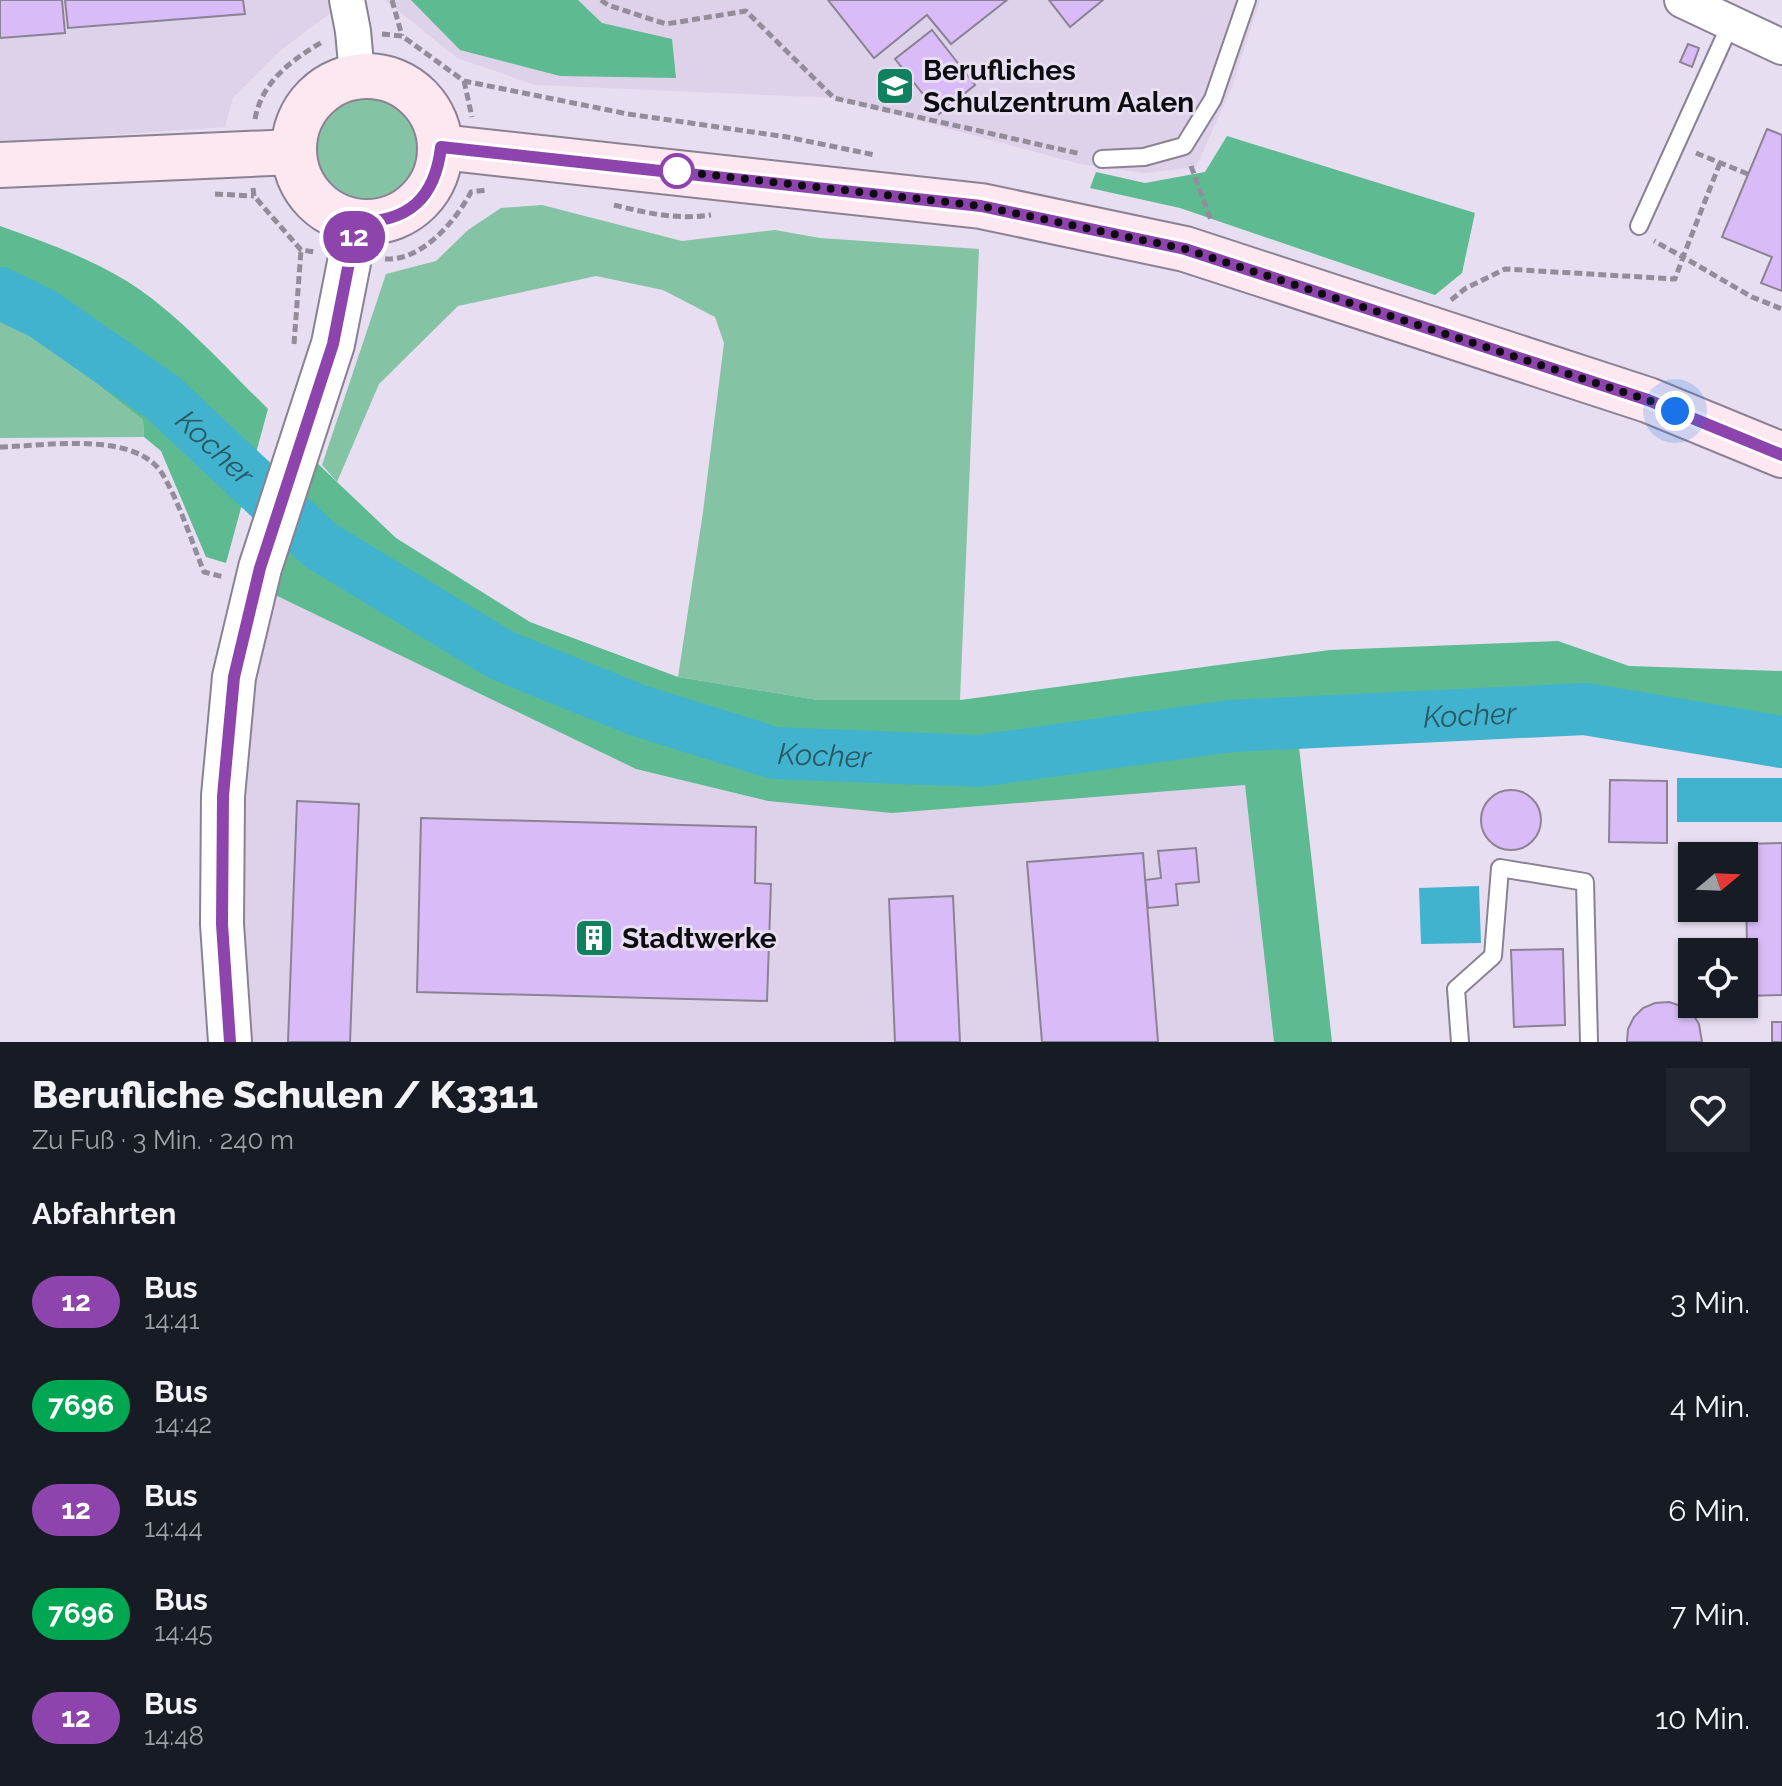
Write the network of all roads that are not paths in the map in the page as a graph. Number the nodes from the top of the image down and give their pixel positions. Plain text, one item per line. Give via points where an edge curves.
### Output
1 (1247, 0) edge
2 (1682, 0) edge
3 (350, 16) edge
4 (1731, 23) junction
5 (1782, 47) edge
6 (357, 75) junction
7 (441, 147) junction
8 (293, 152) junction
9 (1102, 159) road end
10 (0, 165) edge
11 (1639, 226) road end
12 (354, 240) junction
13 (1782, 455) edge
14 (230, 1042) edge
15 (1460, 1042) edge
16 (1589, 1042) edge

1 - 9 lane via 1213,99 1184,146 1144,157
2 - 4 street
3 - 6 street
4 - 5 street
4 - 11 lane
6 - 7 main road via 381,76 404,85 423,101 436,122
6 - 8 main road via 336,82 304,110
7 - 12 main road via 431,188 417,204
7 - 13 main road via 981,206 1185,249 1648,400
8 - 10 main road
8 - 12 main road via 312,198
12 - 14 street via 333,344 258,576 234,677 223,796 222,924
15 - 16 lane via 1456,989 1493,956 1500,868 1585,882

